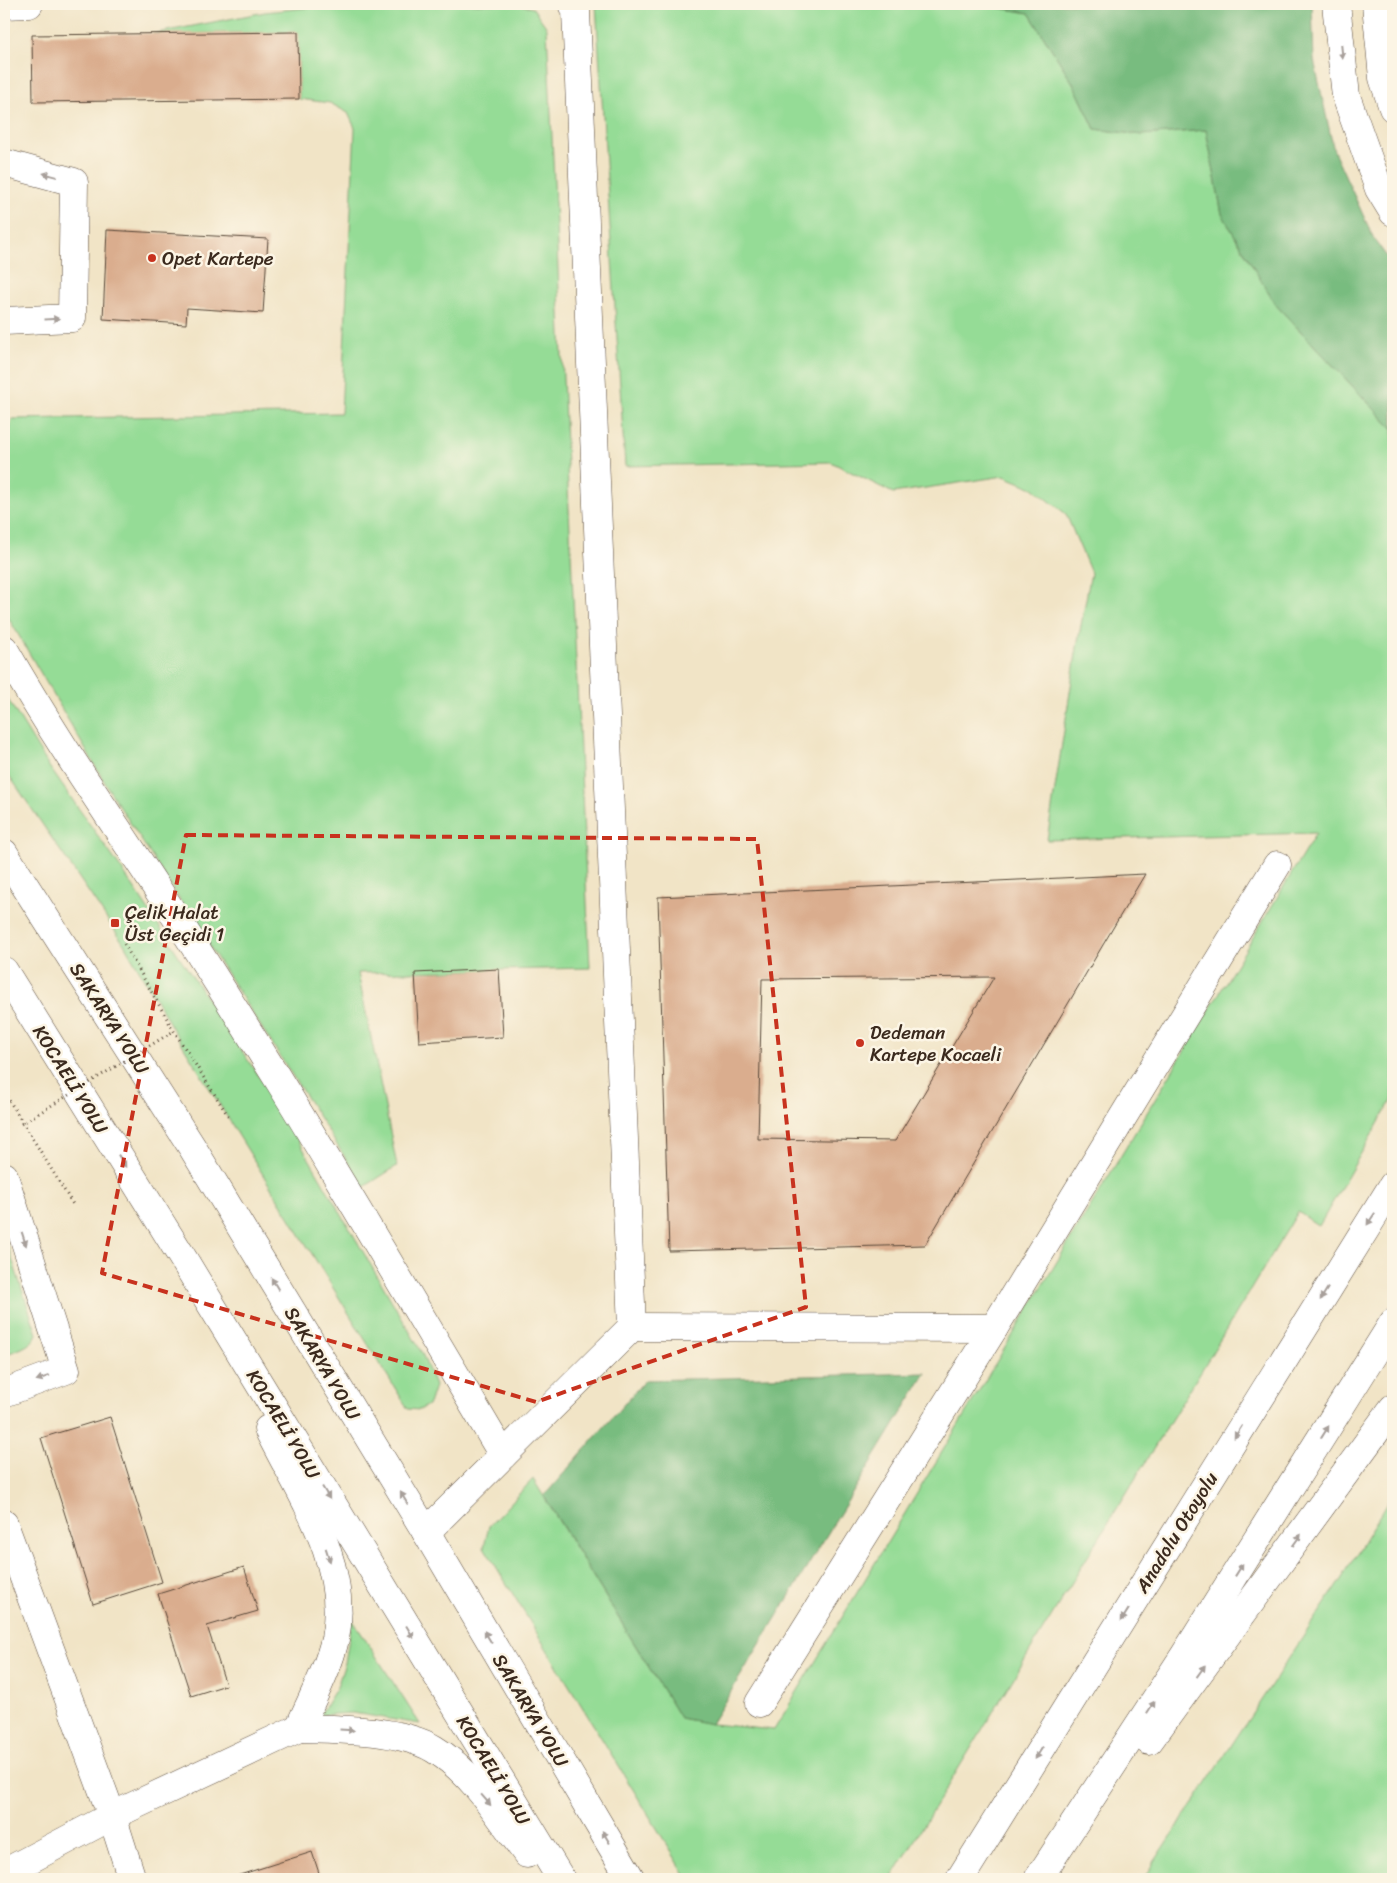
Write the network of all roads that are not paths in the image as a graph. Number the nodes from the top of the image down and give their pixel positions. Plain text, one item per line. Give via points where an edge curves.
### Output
1 (29, 4) edge
2 (573, 4) edge
3 (1336, 4) edge
4 (1376, 4) edge
5 (4, 5) edge
6 (1393, 108) edge
7 (4, 163) edge
8 (1393, 212) edge
9 (4, 321) edge
10 (4, 649) edge
11 (4, 853) edge
12 (1277, 865) dead end
13 (4, 971) edge
14 (4, 1176) edge
15 (1393, 1185) edge
16 (184, 1260) junction
17 (1393, 1323) edge
18 (632, 1327) junction
19 (994, 1328) junction
20 (4, 1393) edge
21 (1393, 1408) edge
22 (503, 1455) junction
23 (4, 1524) edge
24 (426, 1532) junction
25 (759, 1703) dead end
26 (299, 1728) junction
27 (112, 1816) junction
28 (4, 1873) edge
29 (132, 1879) edge
30 (545, 1879) edge
31 (561, 1879) edge
32 (631, 1879) edge
33 (960, 1879) edge
34 (1038, 1879) edge
35 (1048, 1879) edge

1 - 5 main road
2 - 18 main road
3 -> 8 main road via 1346,96 1379,189
4 - 6 main road via 1382,78
9 -> 7 main road via 72,318 74,182
10 - 22 main road via 34,703 197,950 317,1143
24 -> 11 main road, SAKARYA YOLU via 192,1147
12 - 19 main road
13 -> 16 main road, KOCAELİ YOLU
14 -> 20 main road via 66,1370
15 -> 33 main road, Anadolu Otoyolu
16 -> 26 main road via 324,1542 335,1574 338,1607 334,1640
16 -> 31 main road, KOCAELİ YOLU
34 -> 17 main road via 1184,1656
18 - 19 main road
18 - 22 main road
19 - 25 main road
35 -> 21 main road
22 - 24 main road
23 - 27 main road
32 -> 24 main road, SAKARYA YOLU
26 - 27 main road
26 -> 30 main road via 368,1731 433,1748 460,1769
27 - 28 main road
27 - 29 main road

